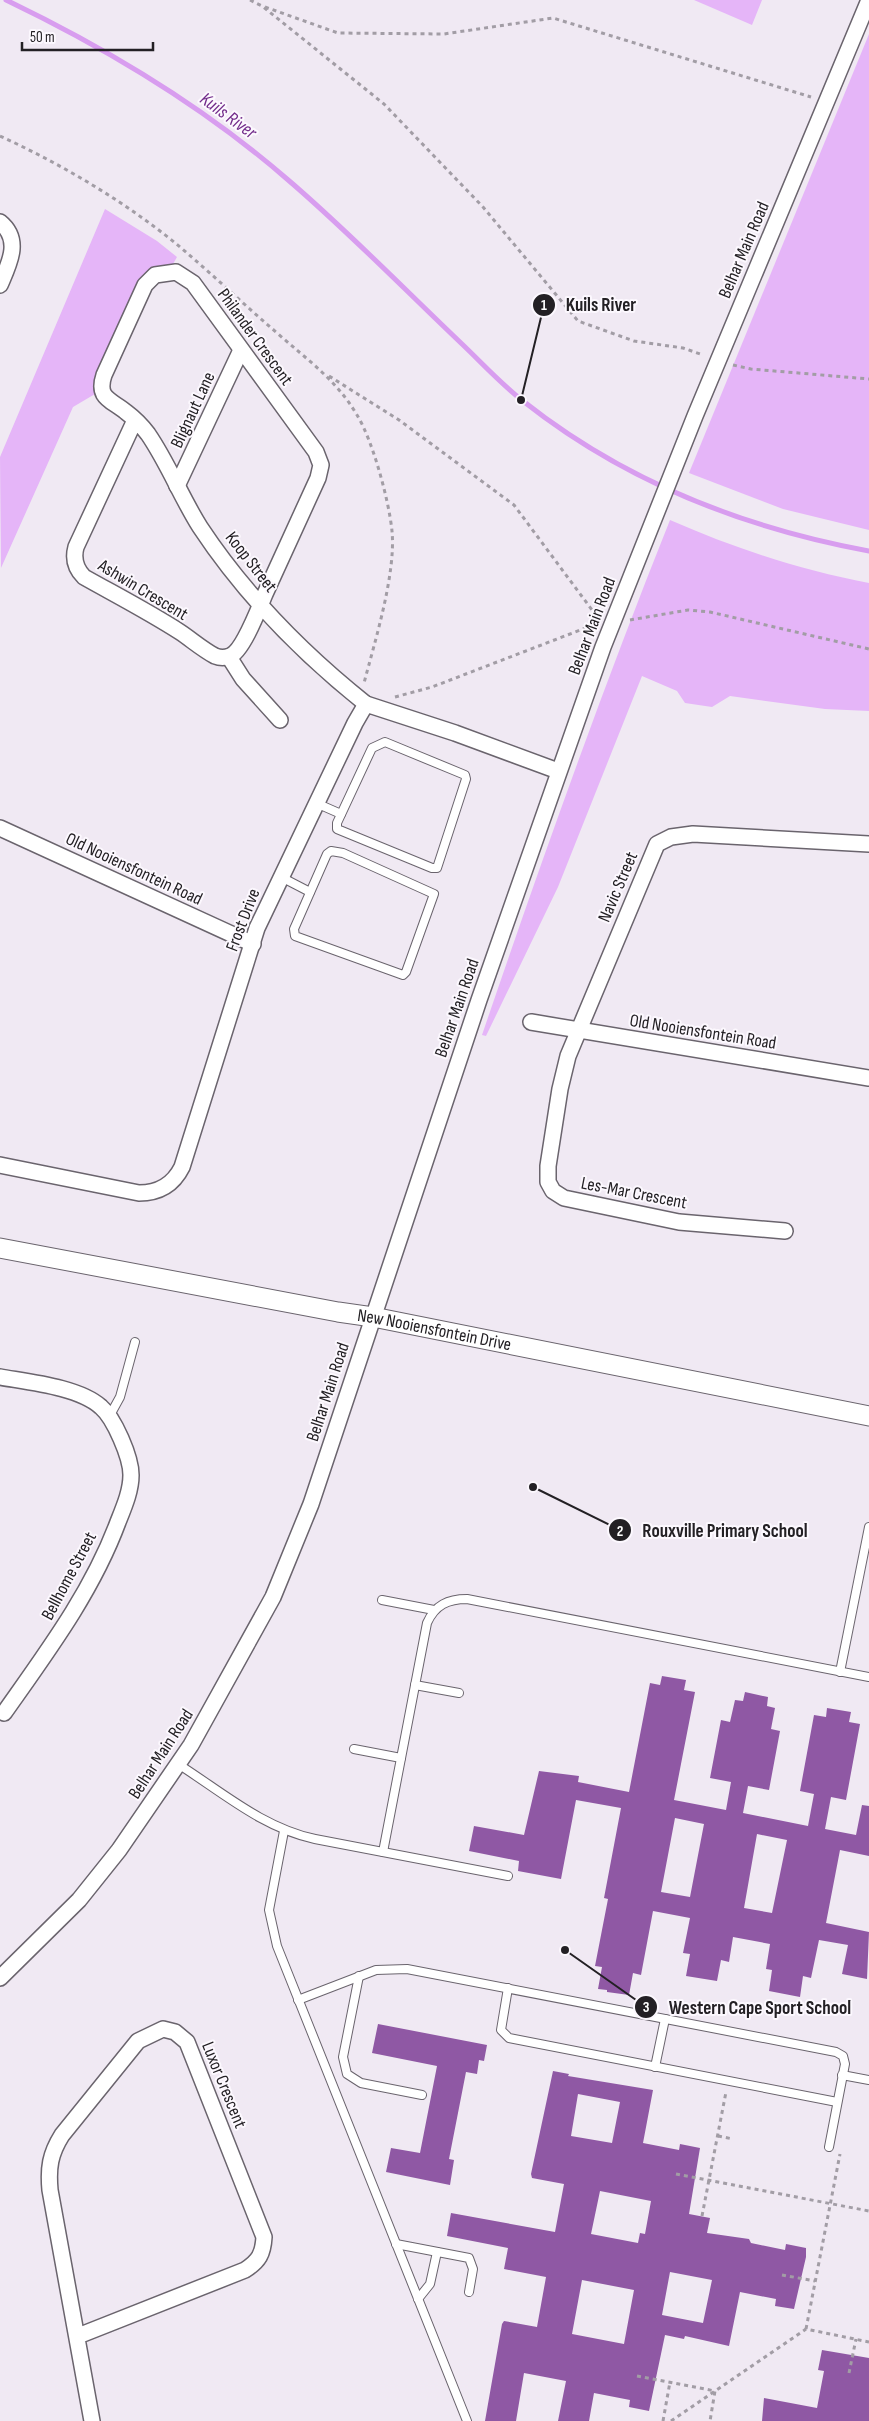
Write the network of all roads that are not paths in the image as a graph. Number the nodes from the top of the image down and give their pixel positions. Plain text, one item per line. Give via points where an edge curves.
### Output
1 (869, 0) edge
2 (0, 222) edge
3 (0, 285) edge
4 (241, 350) junction
5 (135, 420) junction
6 (177, 486) junction
7 (260, 605) junction
8 (229, 657) junction
9 (372, 707) junction
10 (280, 720) dead end
11 (558, 771) junction
12 (316, 803) junction
13 (341, 814) junction
14 (0, 828) edge
15 (869, 844) edge
16 (281, 877) junction
17 (310, 892) junction
18 (252, 944) junction
19 (531, 1022) dead end
20 (578, 1031) junction
21 (869, 1078) edge
22 (0, 1166) edge
23 (785, 1232) dead end
24 (0, 1248) edge
25 (373, 1317) junction
26 (135, 1342) dead end
27 (0, 1377) edge
28 (869, 1416) edge
29 (109, 1417) junction
30 (869, 1528) edge
31 (382, 1600) dead end
32 (434, 1610) junction
33 (840, 1672) junction
34 (869, 1677) edge
35 (416, 1685) junction
36 (460, 1693) dead end
37 (2, 1714) edge
38 (354, 1749) dead end
39 (401, 1758) junction
40 (178, 1764) junction
41 (284, 1831) junction
42 (383, 1852) junction
43 (508, 1876) dead end
44 (359, 1976) junction
45 (0, 1978) edge
46 (508, 1988) junction
47 (298, 2000) junction
48 (665, 2018) junction
49 (655, 2067) junction
50 (842, 2075) junction
51 (869, 2080) edge
52 (422, 2095) dead end
53 (837, 2102) junction
54 (829, 2147) dead end
55 (396, 2244) junction
56 (437, 2252) junction
57 (469, 2292) dead end
58 (418, 2299) junction
59 (78, 2336) junction
60 (92, 2421) edge
61 (467, 2421) edge

1 - 11 street, Belhar Main Road via 632,571
2 - 3 street via 13,247
4 - 5 street, Philander Crescent via 188,278 169,271 155,275 145,285 101,385 107,400
4 - 6 street, Blignaut Lane
4 - 7 street, Philander Crescent via 316,452 321,465
5 - 6 street, Koop Street via 147,433
5 - 8 street, Ashwin Crescent via 76,547 74,558 77,568 84,577 217,657
6 - 7 street, Koop Street via 227,567
7 - 8 street via 237,651
7 - 9 street, Koop Street via 292,640
8 - 10 street via 243,679
9 - 11 street
9 - 12 street, Frost Drive via 354,723
11 - 25 street, Belhar Main Road
12 - 13 lane
12 - 16 street, Frost Drive
13 - 13 lane via 337,823 339,831 438,868 465,775 395,745 380,743 372,748
14 - 18 street, Old Nooiensfontein Road
15 - 20 street, Navic Street via 693,834 671,836 657,844
16 - 17 lane
16 - 18 street, Frost Drive
17 - 17 lane via 294,930 295,936 400,975 406,972 433,892 331,851
18 - 22 street, Frost Drive via 182,1167 173,1181 158,1191 139,1193
19 - 20 street, Old Nooiensfontein Road
20 - 21 street, Old Nooiensfontein Road
20 - 23 street, Les-Mar Crescent via 560,1089 548,1166 548,1182 553,1191 580,1203 679,1222
24 - 25 street, New Nooiensfontein Drive
25 - 28 street, New Nooiensfontein Drive
25 - 40 street, Belhar Main Road via 311,1504 273,1597
26 - 29 lane via 120,1397
27 - 29 street, Bellhome Street via 69,1392 101,1407
29 - 37 street, Bellhome Street via 131,1464 128,1495 104,1560 58,1637
30 - 33 lane
31 - 32 lane
32 - 33 lane via 450,1600 467,1599
32 - 35 lane via 427,1623
33 - 34 lane
35 - 36 lane
35 - 39 lane
38 - 39 lane
39 - 42 lane
40 - 41 lane via 263,1821
40 - 45 street, Belhar Main Road via 119,1850 79,1900
41 - 42 lane
41 - 47 lane via 269,1910 277,1946
42 - 43 lane
44 - 46 lane via 395,1968
44 - 47 lane
44 - 52 lane via 343,2057 347,2074 361,2083
46 - 48 lane
46 - 49 lane via 501,2026 505,2037
47 - 55 lane
48 - 49 lane
48 - 50 lane via 836,2052 844,2060
49 - 53 lane
50 - 51 lane
50 - 53 lane
53 - 54 lane
55 - 56 lane
55 - 58 lane
56 - 57 lane via 465,2257 471,2262
56 - 58 lane via 430,2284
58 - 61 lane
59 - 59 street, Luxor Crescent via 245,2270 262,2255 264,2237 187,2042 175,2032 163,2029 138,2041 52,2151 48,2170 50,2190
59 - 60 street, Luxor Crescent

